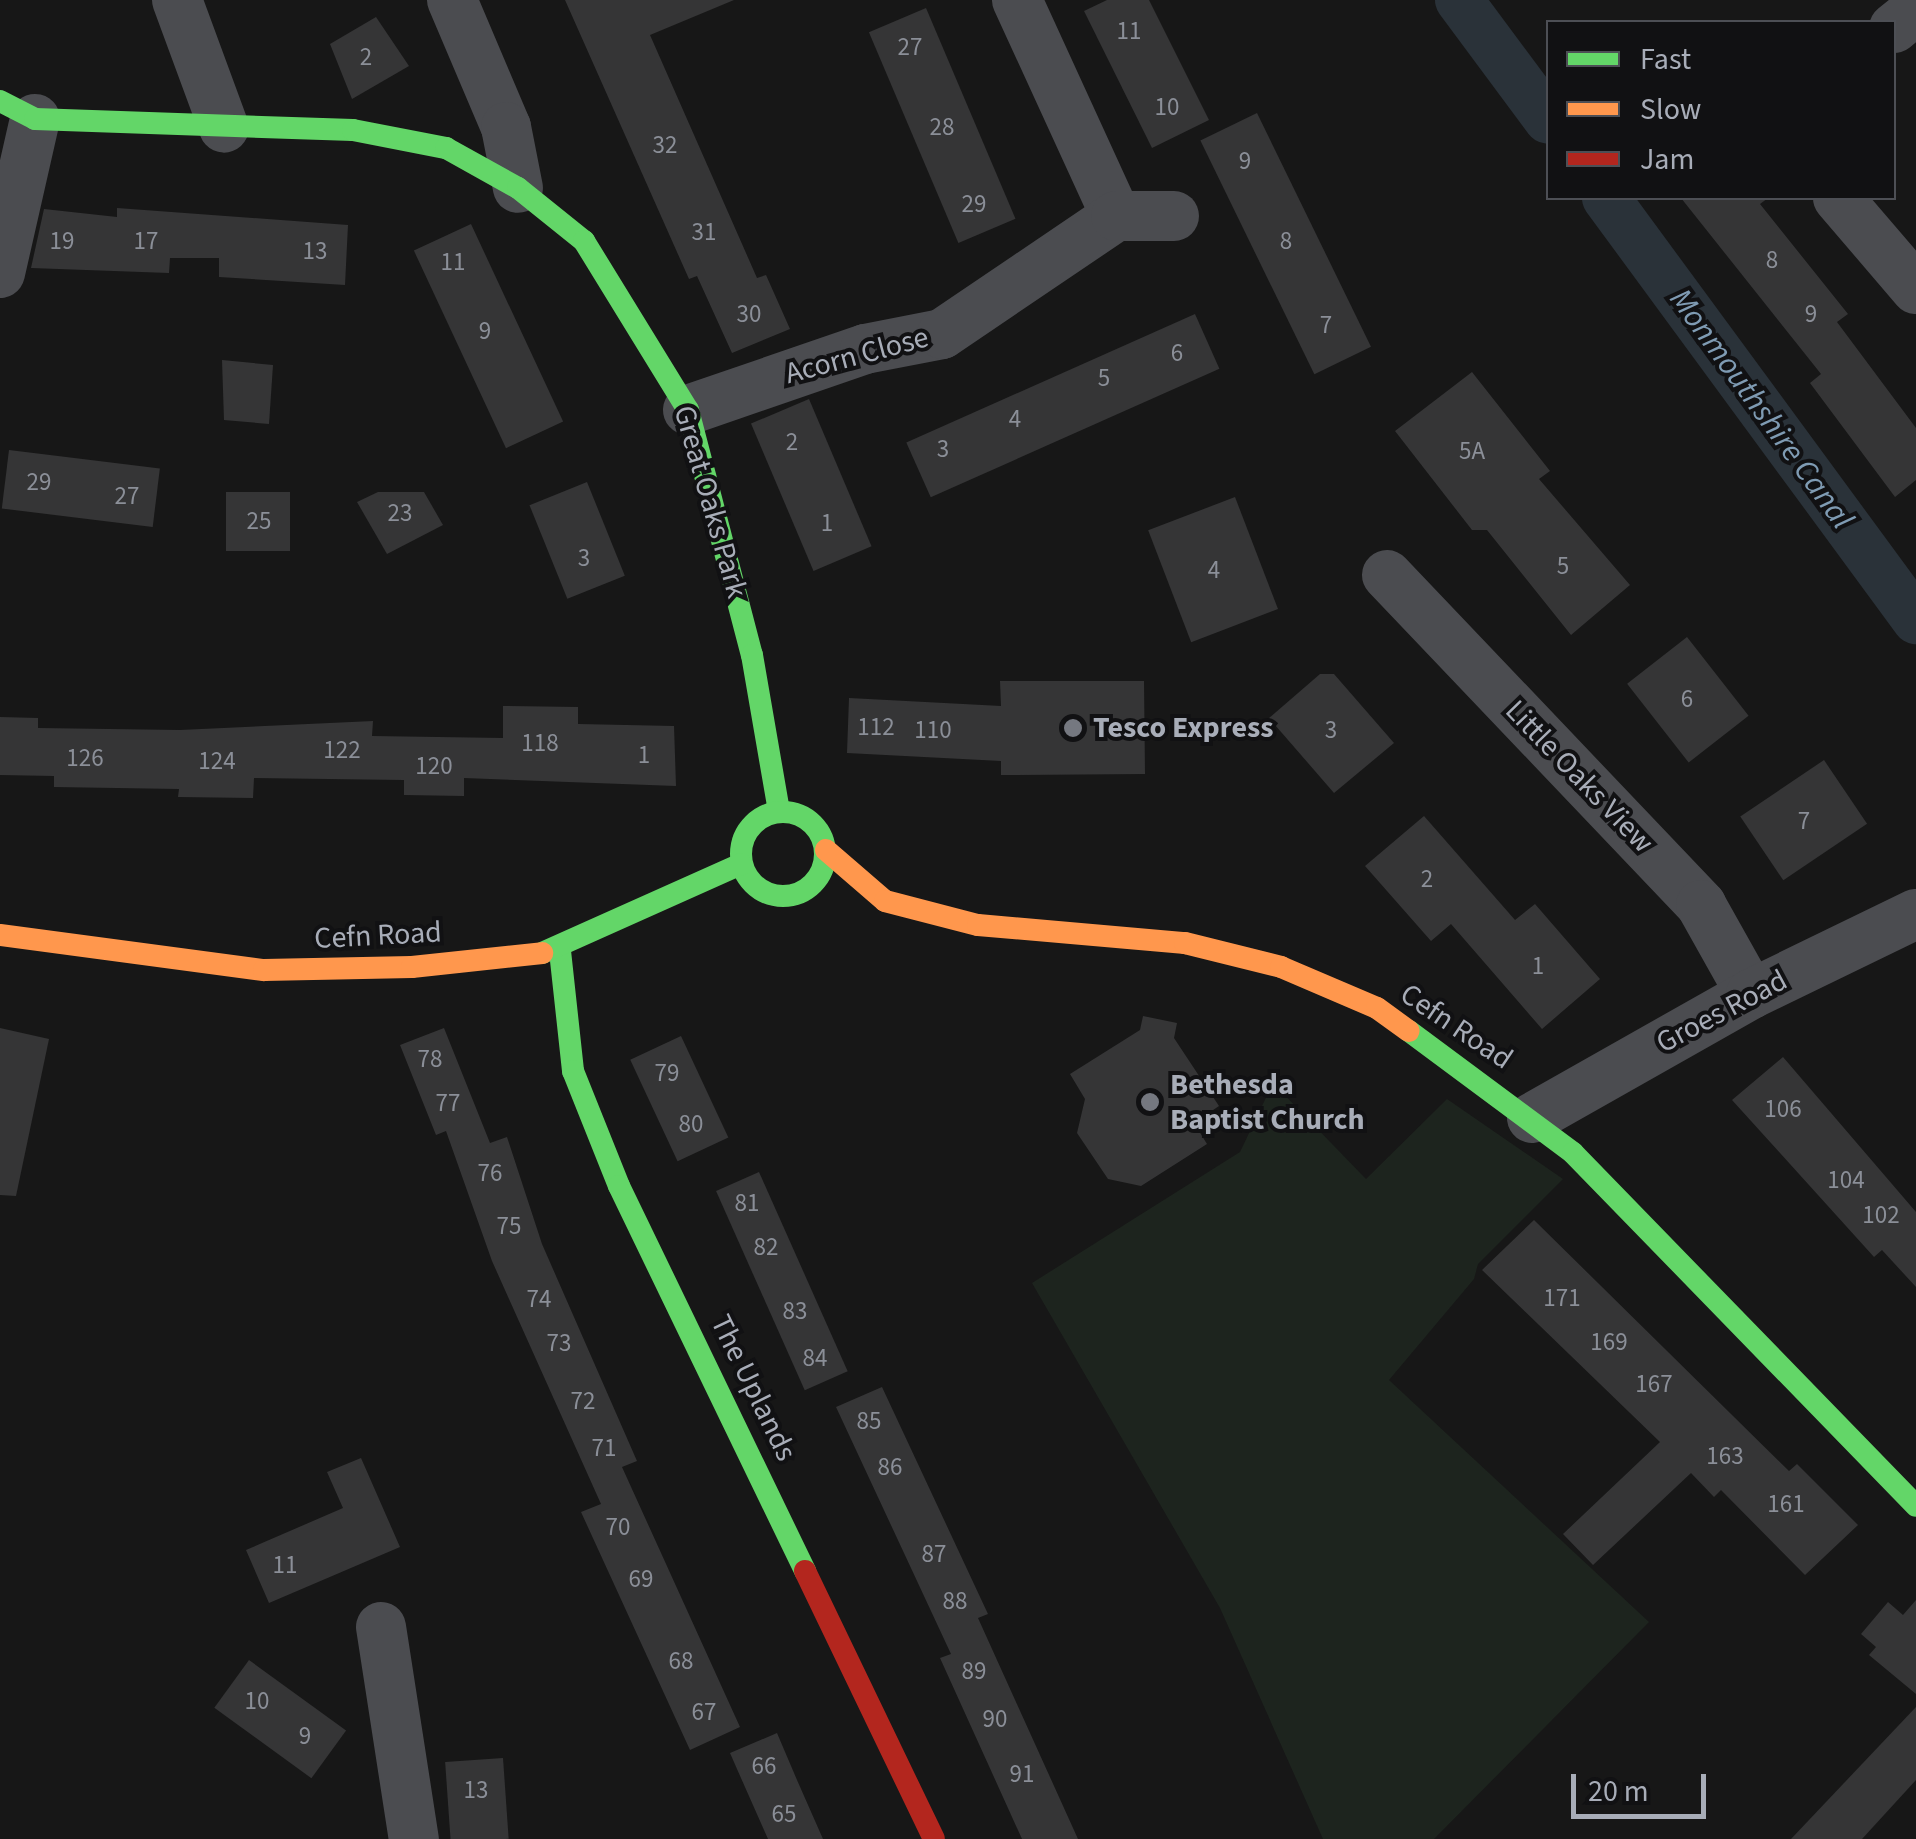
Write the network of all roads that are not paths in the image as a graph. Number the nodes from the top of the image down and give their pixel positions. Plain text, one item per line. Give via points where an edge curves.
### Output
1 (177, 0) edge
2 (452, 0) edge
3 (1017, 0) edge
4 (1916, 10) edge
5 (1896, 26) edge
6 (18, 110) edge
7 (224, 128) junction
8 (518, 188) junction
9 (1840, 200) edge
10 (1116, 216) junction
11 (1174, 216) dead end
12 (0, 273) edge
13 (1916, 289) edge
14 (688, 410) junction
15 (1387, 575) dead end
16 (779, 812) junction
17 (826, 850) junction
18 (741, 864) junction
19 (1916, 914) edge
20 (0, 935) edge
21 (560, 951) junction
22 (1751, 994) junction
23 (1532, 1118) junction
24 (1916, 1506) edge
25 (382, 1627) dead end
26 (414, 1839) edge
27 (934, 1839) edge

1 - 7 street
2 - 8 street via 506,127
3 - 10 street
4 - 5 street
6 - 7 main road, Great Oaks Park
6 - 12 street, Great Oaks Park
7 - 8 main road, Great Oaks Park via 353,130 446,148
8 - 14 main road, Great Oaks Park via 584,240
9 - 13 street
10 - 11 street
10 - 14 street, Acorn Close via 942,334 864,348
14 - 16 main road, Great Oaks Park via 752,654
15 - 22 street, Little Oaks View via 1701,905
16 - 17 main road, Cefn Road via 816,826
16 - 18 main road via 751,825
17 - 18 main road via 816,882 785,897 753,886
17 - 23 main road, Cefn Road via 885,901 978,925 1185,943 1280,967 1376,1008
18 - 21 main road, Cefn Road
19 - 22 street, Groes Road
20 - 21 main road, Cefn Road via 264,970 412,967
21 - 27 main road, The Uplands via 574,1071 619,1186
22 - 23 street, Groes Road
23 - 24 main road, Cefn Road
25 - 26 street

